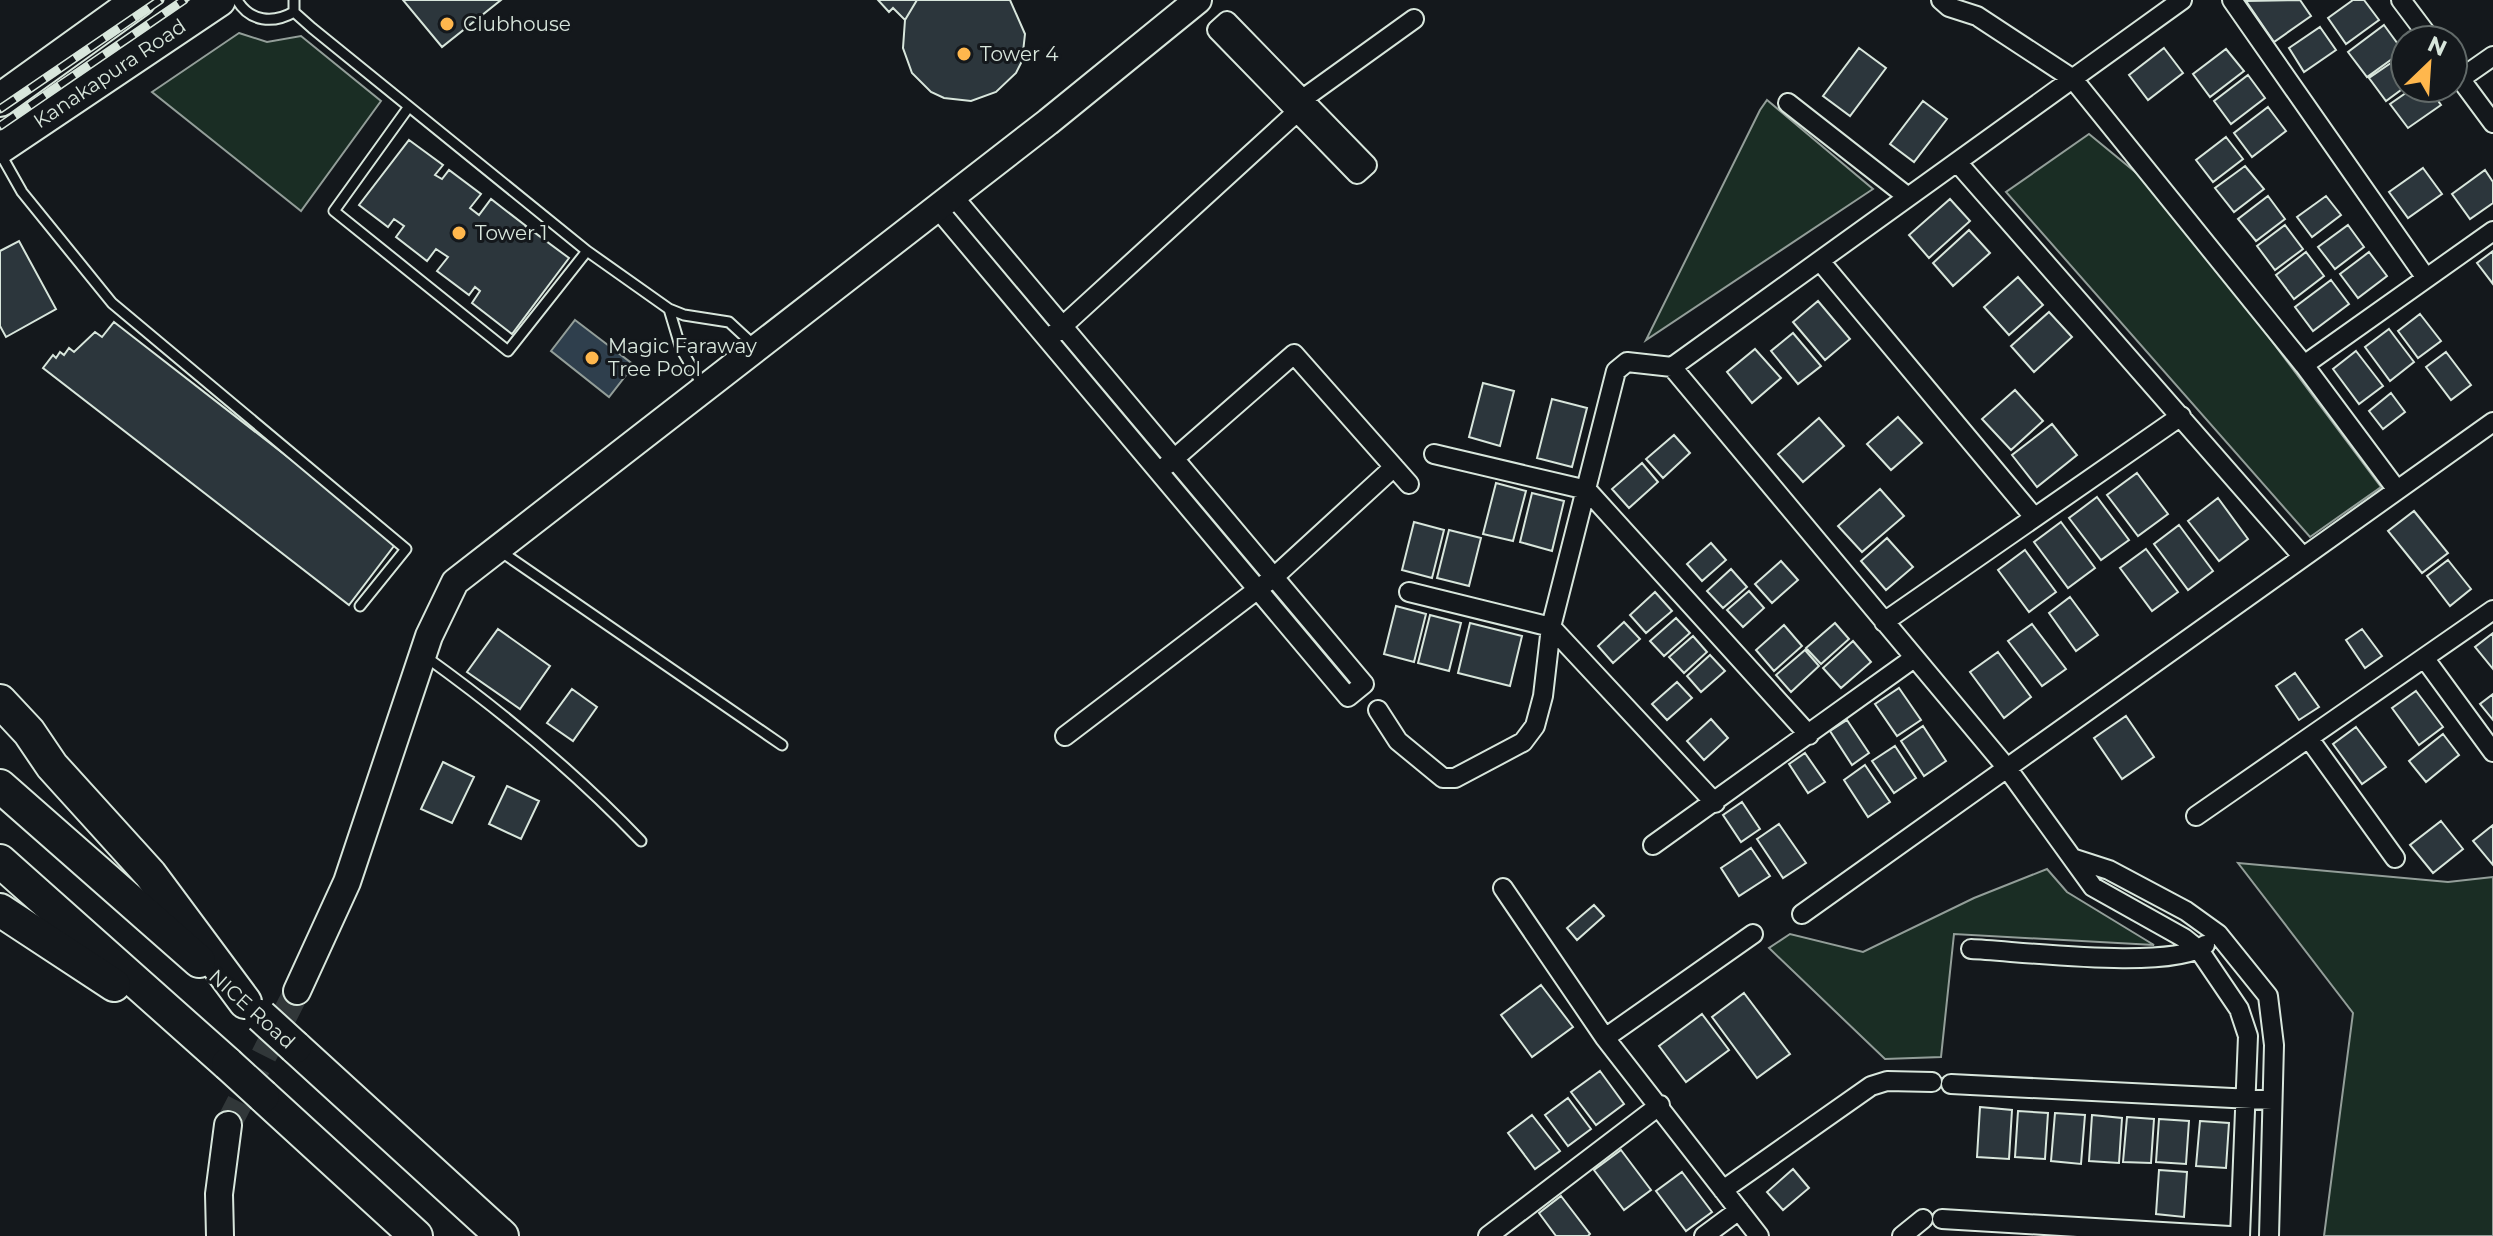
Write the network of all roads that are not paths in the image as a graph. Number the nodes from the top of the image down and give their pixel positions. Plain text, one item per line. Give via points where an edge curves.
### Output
1 (139, 0) edge
2 (219, 0) edge
3 (237, 0) edge
4 (294, 0) edge
5 (1198, 0) edge
6 (1941, 0) edge
7 (1966, 0) edge
8 (2182, 0) edge
9 (2232, 0) edge
10 (2401, 0) edge
11 (294, 12) junction
12 (1977, 16) junction
13 (1414, 19) dead end
14 (2419, 24) edge
15 (2493, 56) edge
16 (2469, 68) edge
17 (2073, 79) junction
18 (2469, 91) edge
19 (0, 100) edge
20 (1788, 103) dead end
21 (1297, 106) junction
22 (408, 108) junction
23 (2493, 123) edge
24 (0, 150) edge
25 (1957, 162) junction
26 (1908, 197) junction
27 (945, 202) junction
28 (2493, 231) edge
29 (587, 251) junction
30 (1820, 261) junction
31 (2426, 278) junction
32 (669, 309) junction
33 (1063, 326) junction
34 (1048, 340) junction
35 (757, 348) junction
36 (2304, 365) junction
37 (1672, 367) junction
38 (704, 389) junction
39 (2181, 416) junction
40 (2493, 422) edge
41 (1434, 454) dead end
42 (1174, 459) junction
43 (1394, 467) junction
44 (1159, 472) junction
45 (1409, 484) dead end
46 (1587, 490) junction
47 (2397, 490) junction
48 (2034, 517) junction
49 (498, 549) junction
50 (2303, 557) junction
51 (1274, 577) junction
52 (1257, 589) junction
53 (1409, 592) dead end
54 (360, 606) dead end
55 (2493, 610) edge
56 (1884, 622) junction
57 (1551, 627) junction
58 (423, 655) junction
59 (1914, 658) junction
60 (2425, 659) junction
61 (0, 701) edge
62 (1378, 710) dead end
63 (0, 727) edge
64 (1809, 735) junction
65 (1065, 736) dead end
66 (2310, 740) junction
67 (782, 745) dead end
68 (2493, 752) edge
69 (52, 766) junction
70 (2007, 768) junction
71 (0, 786) edge
72 (1715, 803) junction
73 (2196, 816) dead end
74 (641, 841) dead end
75 (1653, 845) dead end
76 (2395, 858) dead end
77 (2075, 859) junction
78 (0, 861) edge
79 (1503, 888) dead end
80 (0, 910) edge
81 (1802, 914) dead end
82 (1753, 934) dead end
83 (2218, 934) junction
84 (1971, 949) dead end
85 (2199, 950) junction
86 (297, 991) tunnel mouth
87 (253, 1009) junction
88 (1605, 1038) junction
89 (220, 1056) junction
90 (2246, 1096) junction
91 (2272, 1100) junction
92 (1660, 1105) junction
93 (228, 1125) tunnel mouth
94 (1723, 1190) junction
95 (1739, 1210) junction
96 (2006, 1229) edge
97 (2136, 1233) edge
98 (220, 1236) edge
99 (416, 1236) edge
100 (502, 1236) edge
101 (1488, 1236) edge
102 (1704, 1236) edge
103 (1759, 1236) edge
104 (1902, 1236) edge
105 (2230, 1236) edge
106 (2240, 1236) edge
107 (2269, 1236) edge

1 - 19 highway, Kanakapura Road
2 - 24 highway, Kanakapura Road
3 - 11 lane via 249,14 267,21
4 - 11 lane
5 - 27 street
6 - 12 street
7 - 12 street
8 - 17 street
9 - 31 street
10 - 14 street
11 - 22 lane
12 - 17 street
13 - 21 street
15 - 16 street
17 - 25 street
17 - 36 street
18 - 23 street
20 - 26 street
21 - 21 street via 1217,30 1227,21
21 - 33 street
22 - 29 lane
22 - 29 lane via 334,211 508,351
24 - 54 lane via 22,192 112,303 406,549
25 - 26 street
25 - 39 street
26 - 30 street
27 - 33 street
27 - 34 street
27 - 35 street
28 - 31 street
29 - 32 lane
30 - 37 street
30 - 48 street
31 - 36 street
32 - 35 lane via 729,322
32 - 38 lane via 681,349
33 - 34 street
33 - 42 street
34 - 44 street
35 - 38 street
36 - 47 street
37 - 46 street via 1627,362 1616,371
37 - 56 street
38 - 49 street
39 - 48 street
39 - 50 street
40 - 47 street
41 - 46 street
42 - 43 street via 1294,354
42 - 44 street
42 - 51 street
43 - 45 street
43 - 51 street
44 - 52 street
46 - 57 street
46 - 64 street
47 - 50 street
48 - 56 street
49 - 58 street via 455,582
49 - 67 lane
50 - 70 street
51 - 52 street
51 - 52 street via 1364,684 1348,697
52 - 65 street
53 - 57 street
55 - 60 street
56 - 59 street
57 - 62 street via 1535,726 1523,742 1455,778 1443,778 1398,741
57 - 72 street
58 - 74 lane via 527,732
58 - 86 street via 347,882
59 - 64 street
59 - 70 street
60 - 66 street
60 - 68 street
61 - 69 highway
63 - 69 highway via 18,746
64 - 72 street
66 - 73 street
66 - 76 street
69 - 87 highway via 150,874
70 - 77 street
70 - 81 street
71 - 87 highway, NICE Road
72 - 75 street
77 - 83 street via 2148,889
77 - 85 street via 2093,887
78 - 89 highway
79 - 88 street
80 - 89 highway
82 - 88 street
83 - 85 street
83 - 91 street via 2268,996 2274,1045
84 - 85 street via 2147,958
85 - 90 street via 2239,1009 2248,1036
87 - 100 highway, NICE Road, bridge
88 - 92 street
89 - 99 highway, bridge
90 - 91 street
90 - 94 street via 1887,1081 1871,1086
90 - 106 street
91 - 107 street
92 - 94 street
92 - 101 street
93 - 98 street via 219,1194
94 - 95 street
95 - 102 street
95 - 103 street
96 - 97 street
96 - 104 street via 1933,1219
97 - 105 street

